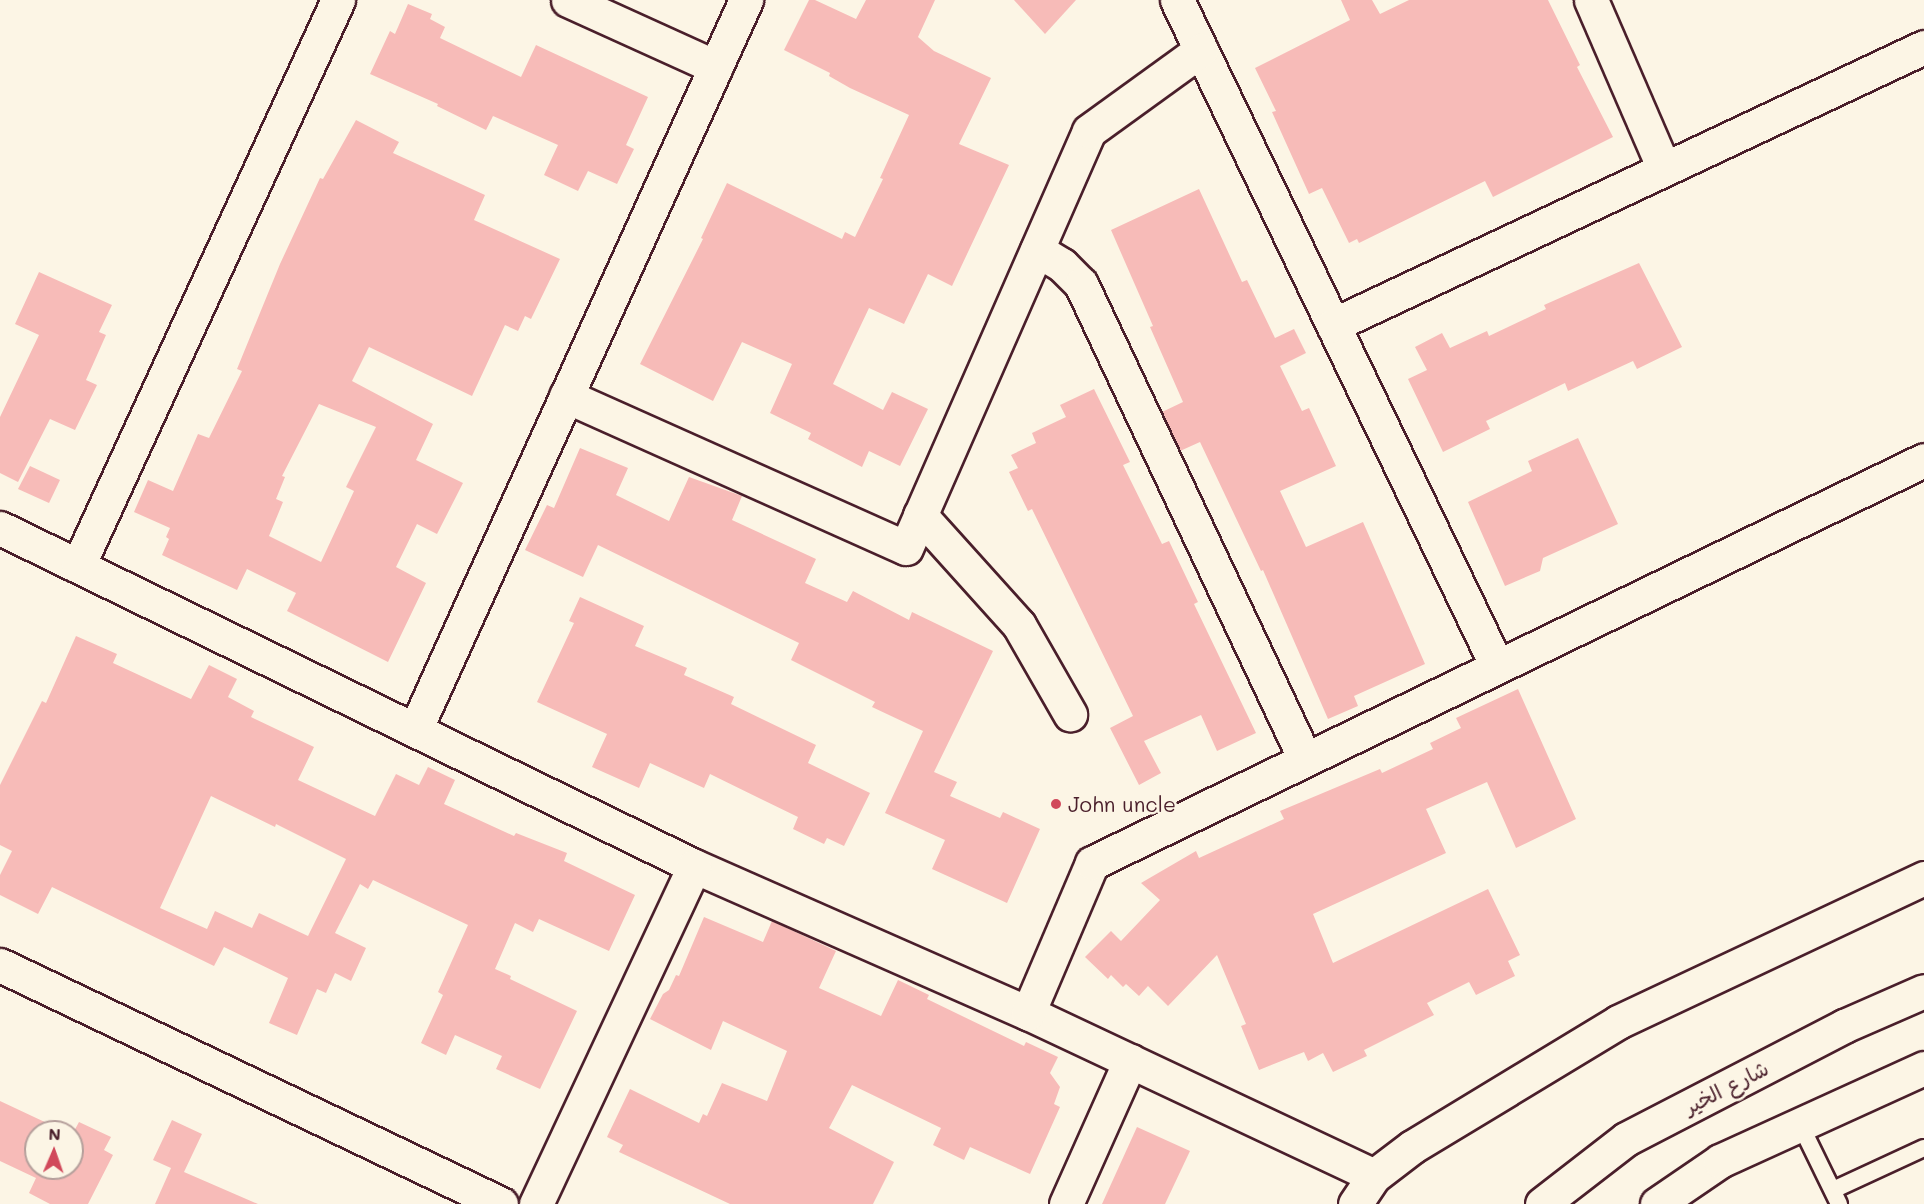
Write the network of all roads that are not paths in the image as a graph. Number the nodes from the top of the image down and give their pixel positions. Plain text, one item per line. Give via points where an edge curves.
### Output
1 (338, 0) edge
2 (568, 0) edge
3 (746, 0) edge
4 (1177, 0) edge
5 (1591, 0) edge
6 (1924, 47) edge
7 (1201, 50) junction
8 (716, 67) junction
9 (1665, 169) junction
10 (1037, 250) junction
11 (1333, 325) junction
12 (566, 396) junction
13 (1924, 460) edge
14 (920, 515) junction
15 (0, 528) edge
16 (78, 566) junction
17 (1497, 666) junction
18 (1070, 714) dead end
19 (415, 730) junction
20 (1305, 759) junction
21 (694, 866) junction
22 (1924, 878) edge
23 (0, 965) edge
24 (1924, 991) edge
25 (1028, 1013) junction
26 (1130, 1061) junction
27 (1924, 1068) edge
28 (1800, 1124) junction
29 (1924, 1148) edge
30 (1374, 1176) junction
31 (1836, 1197) edge
32 (501, 1204) edge
33 (536, 1204) edge
34 (1066, 1204) edge
35 (1355, 1204) edge
36 (1542, 1204) edge
37 (1657, 1204) edge

1 - 16 street
2 - 8 street
3 - 8 street
4 - 7 street
5 - 9 street
6 - 9 street
7 - 10 street via 1089,131
7 - 11 street
8 - 12 street
9 - 11 street
10 - 14 street
10 - 20 street via 1062,265 1081,284
11 - 17 street
12 - 14 street via 906,548
12 - 19 street
13 - 17 street
14 - 18 street via 1019,625
15 - 16 street
16 - 19 street
17 - 20 street
19 - 21 street
20 - 25 street via 1092,863
21 - 25 street
21 - 33 street
22 - 30 street via 1618,1022 1412,1147
23 - 32 street
24 - 36 street, شارع الخير via 1844,1026 1626,1139
25 - 26 street
26 - 30 street
26 - 34 street
27 - 28 street
28 - 31 lane
28 - 37 street via 1720,1161
29 - 31 lane
30 - 35 street

